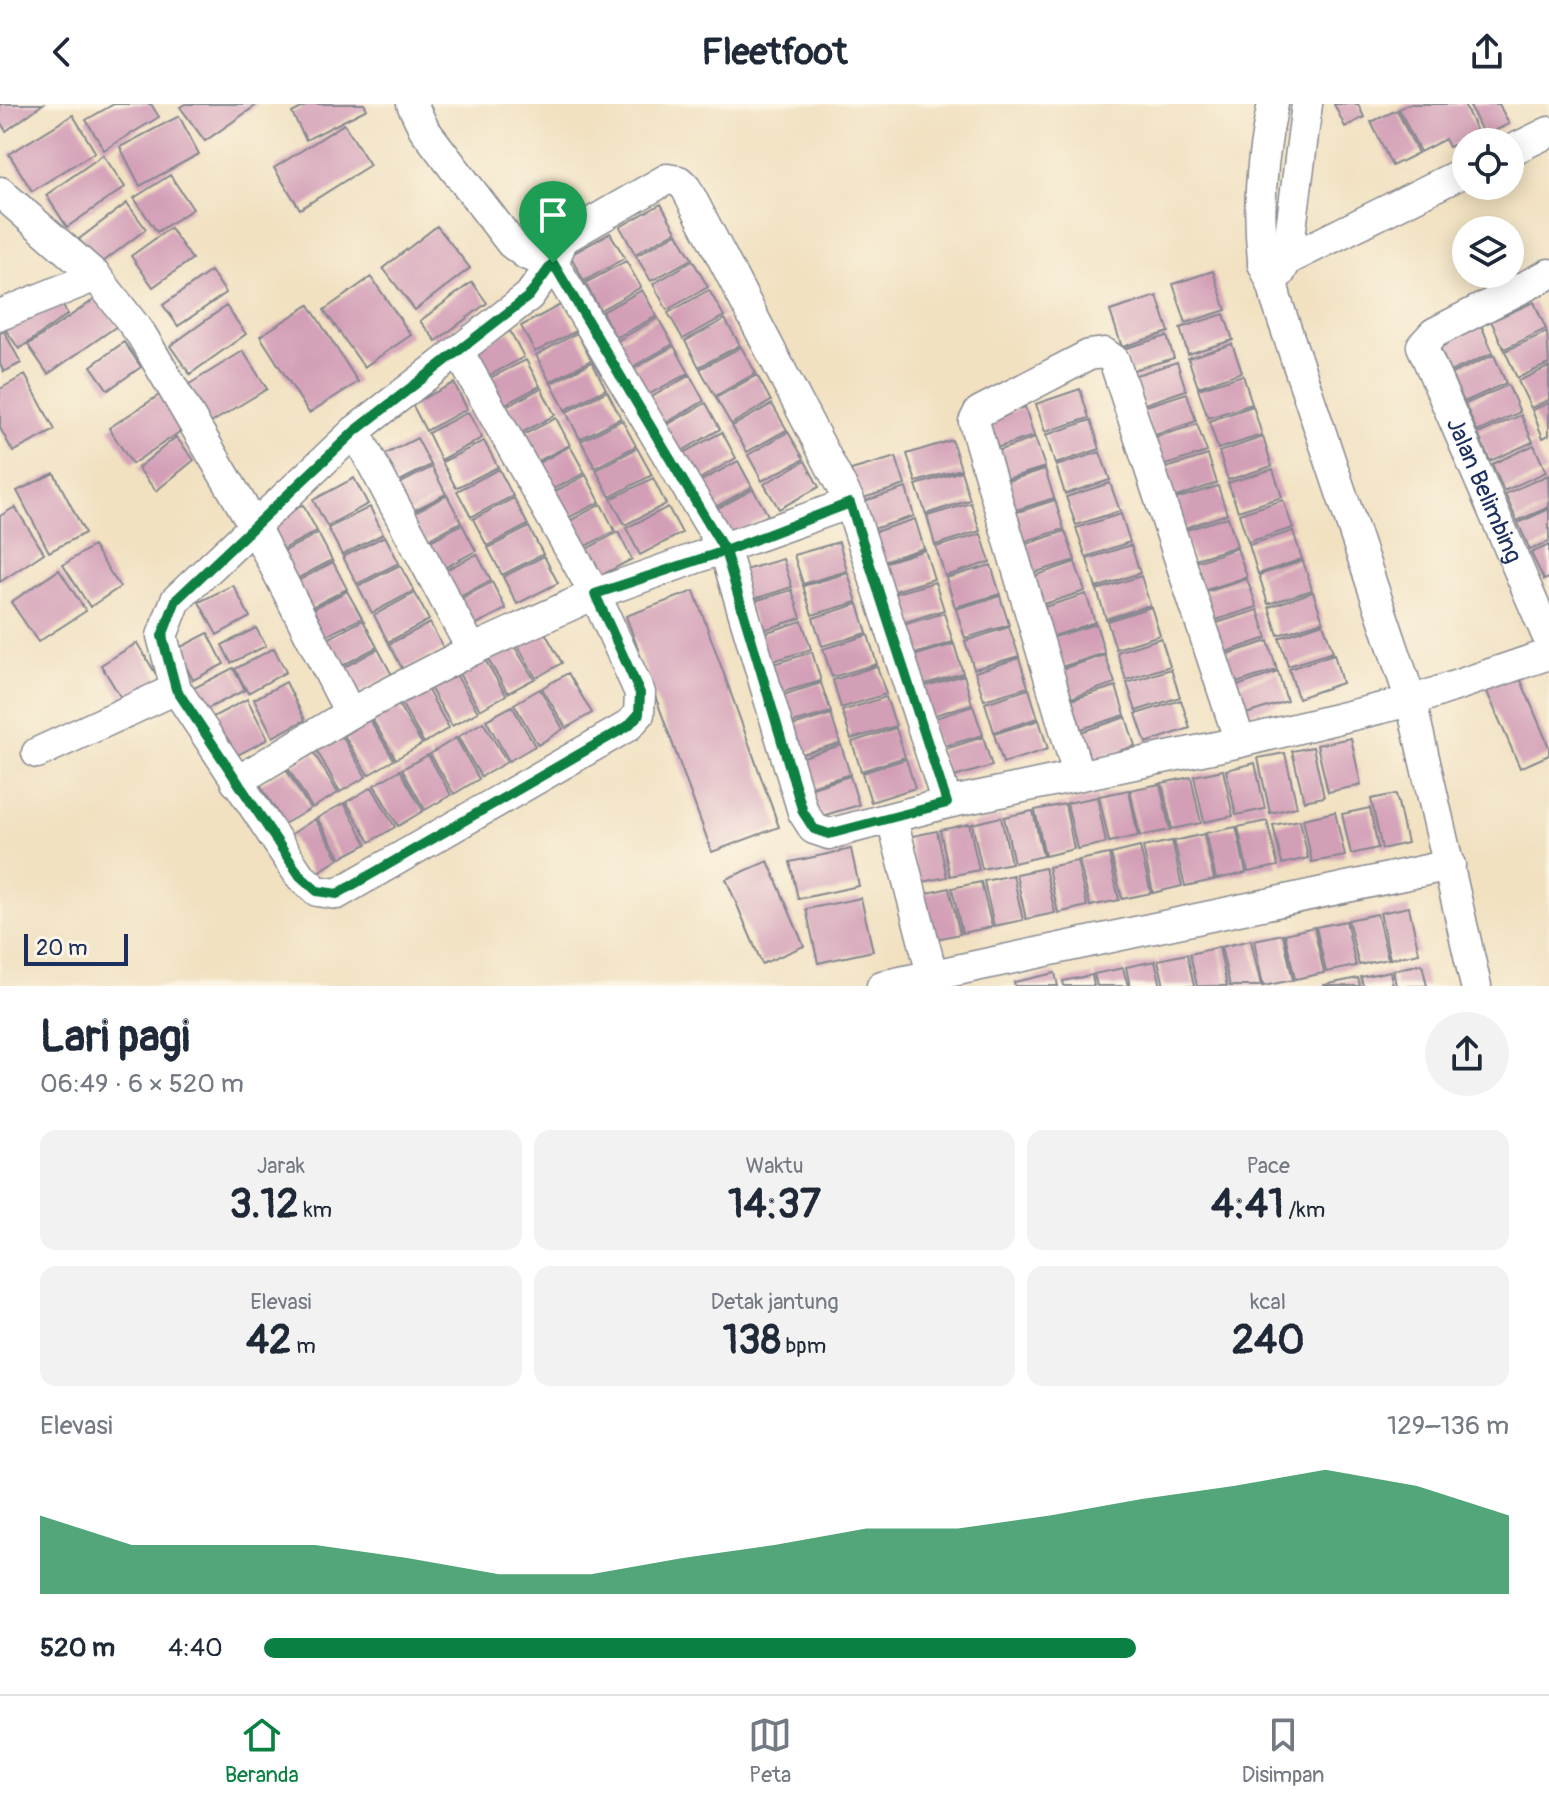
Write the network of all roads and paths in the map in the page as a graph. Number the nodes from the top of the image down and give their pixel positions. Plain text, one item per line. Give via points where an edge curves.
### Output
1 (412, 104) edge
2 (1272, 106) edge
3 (1305, 112) edge
4 (1549, 132) edge
5 (1524, 144) edge
6 (1452, 178) edge
7 (0, 192) edge
8 (553, 263) junction
9 (1275, 268) junction
10 (1549, 274) edge
11 (96, 276) junction
12 (0, 315) edge
13 (458, 351) junction
14 (355, 431) junction
15 (850, 503) junction
16 (253, 524) junction
17 (725, 551) junction
18 (595, 594) junction
19 (1549, 640) edge
20 (472, 650) junction
21 (1549, 654) edge
22 (176, 689) junction
23 (1411, 701) junction
24 (350, 713) junction
25 (1240, 742) junction
26 (37, 753) dead end
27 (1078, 774) junction
28 (236, 782) junction
29 (947, 803) junction
30 (892, 819) junction
31 (1450, 865) junction
32 (934, 980) edge
33 (882, 986) edge
34 (1476, 986) edge

1 - 8 street via 424,129 511,243
2 - 3 street
2 - 9 street via 1260,205
3 - 9 street
4 - 5 street
6 - 9 street
7 - 11 street
8 - 13 street via 529,296
8 - 15 street via 563,239 667,179 679,181
8 - 17 street
9 - 23 street via 1281,314
10 - 19 street, Jalan Belimbing via 1424,340 1422,351
11 - 12 street
11 - 16 street via 141,334
13 - 14 street
13 - 18 street
14 - 16 street
14 - 20 street
15 - 17 street
15 - 29 street
16 - 22 street via 176,600 162,636
16 - 24 street
17 - 18 street
17 - 30 street via 803,812 814,829 829,834
18 - 20 street
18 - 28 street via 640,693 639,714 628,726 337,894 317,891 300,876
20 - 24 street
21 - 23 street
22 - 26 street
22 - 28 street
23 - 25 street
23 - 31 street
24 - 28 street
25 - 27 street
25 - 27 street via 1114,360 1104,353 1089,355 979,412 974,422
27 - 29 street
29 - 30 street
30 - 32 street
31 - 32 street
31 - 34 street
32 - 33 street

